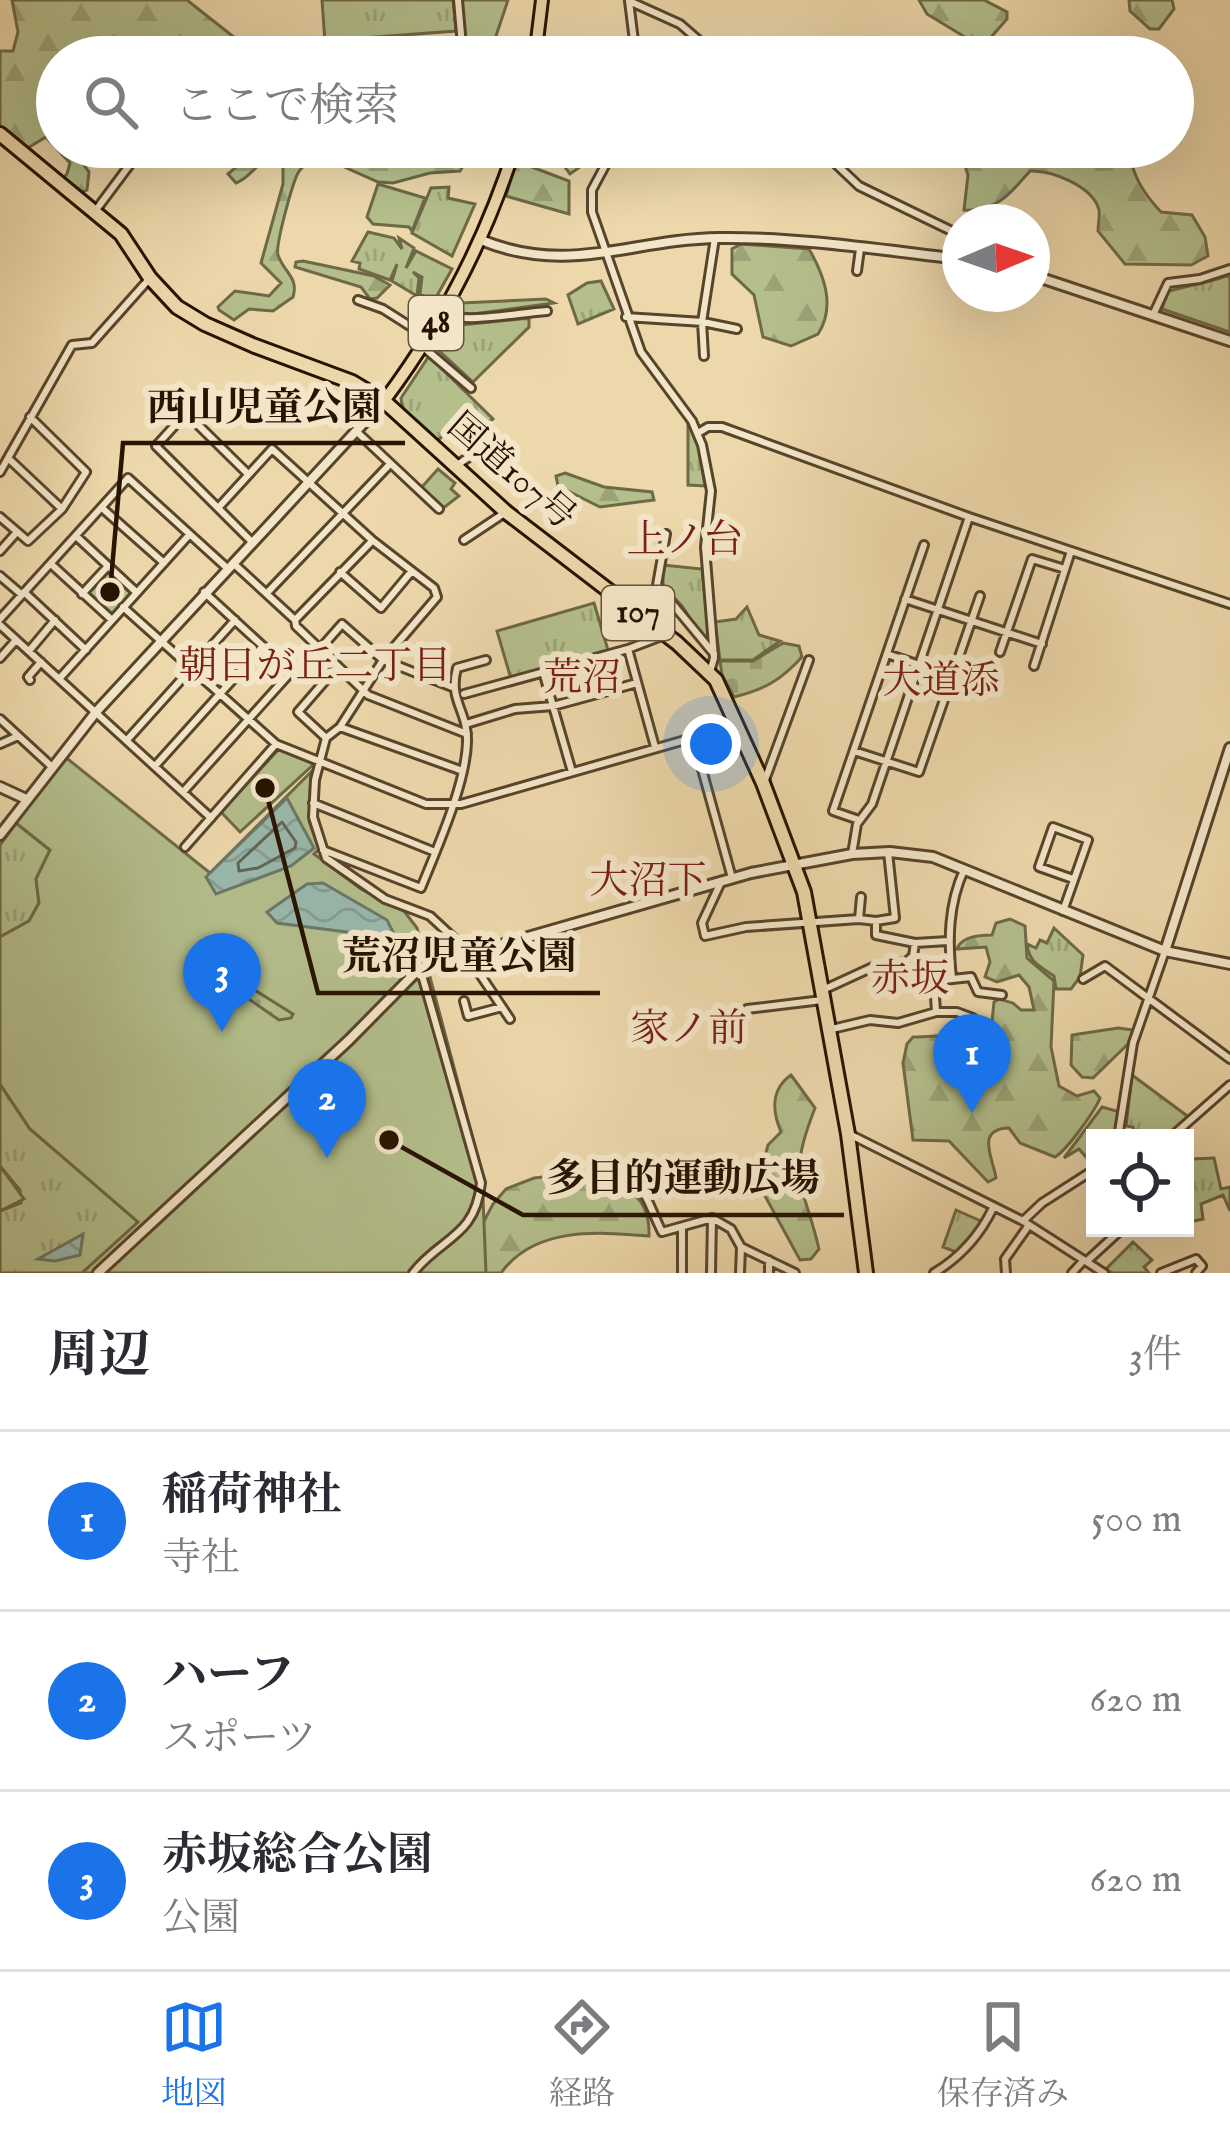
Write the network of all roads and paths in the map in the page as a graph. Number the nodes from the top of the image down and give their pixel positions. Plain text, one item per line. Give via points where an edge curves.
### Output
1 (458, 0) edge
2 (542, 0) edge
3 (629, 1) edge
4 (461, 36) edge
5 (538, 36) edge
6 (633, 36) edge
7 (694, 36) edge
8 (0, 134) edge
9 (36, 164) edge
10 (40, 168) edge
11 (127, 168) edge
12 (508, 168) edge
13 (604, 168) edge
14 (841, 168) edge
15 (94, 213) junction
16 (942, 226) edge
17 (716, 238) junction
18 (481, 240) junction
19 (860, 249) junction
20 (603, 252) junction
21 (942, 257) edge
22 (1230, 269) edge
23 (857, 272) dead end
24 (150, 278) junction
25 (1050, 280) edge
26 (358, 300) dead end
27 (547, 311) dead end
28 (441, 314) junction
29 (1153, 315) junction
30 (626, 317) junction
31 (702, 322) junction
32 (737, 329) dead end
33 (1230, 341) edge
34 (424, 342) junction
35 (704, 356) dead end
36 (471, 388) dead end
37 (384, 401) junction
38 (30, 417) junction
39 (356, 431) junction
40 (698, 433) junction
41 (490, 442) dead end
42 (8, 458) junction
43 (390, 464) junction
44 (456, 466) junction
45 (0, 472) edge
46 (248, 474) junction
47 (308, 481) junction
48 (219, 507) junction
49 (102, 508) junction
50 (62, 509) junction
51 (439, 509) dead end
52 (506, 512) junction
53 (345, 515) junction
54 (0, 517) edge
55 (969, 517) junction
56 (17, 532) junction
57 (666, 534) dead end
58 (189, 535) junction
59 (76, 536) junction
60 (372, 540) junction
61 (464, 540) dead end
62 (253, 542) junction
63 (924, 544) dead end
64 (1071, 550) junction
65 (0, 551) edge
66 (164, 562) junction
67 (51, 564) junction
68 (230, 565) junction
69 (108, 566) junction
70 (1065, 569) junction
71 (340, 572) junction
72 (412, 572) junction
73 (0, 576) edge
74 (136, 592) junction
75 (204, 592) junction
76 (23, 593) junction
77 (266, 593) junction
78 (82, 594) junction
79 (980, 596) dead end
80 (905, 599) junction
81 (1230, 604) edge
82 (123, 608) junction
83 (938, 609) junction
84 (55, 620) junction
85 (112, 620) junction
86 (235, 620) junction
87 (295, 620) junction
88 (0, 622) edge
89 (971, 622) junction
90 (664, 633) junction
91 (1006, 633) junction
92 (16, 640) junction
93 (159, 641) junction
94 (1042, 644) junction
95 (263, 646) junction
96 (320, 649) junction
97 (628, 649) junction
98 (86, 650) junction
99 (29, 651) junction
100 (1000, 652) dead end
101 (714, 654) junction
102 (886, 654) junction
103 (0, 658) edge
104 (383, 660) junction
105 (809, 660) dead end
106 (486, 661) dead end
107 (40, 662) junction
108 (919, 664) junction
109 (1034, 665) dead end
110 (190, 668) junction
111 (337, 668) junction
112 (710, 674) junction
113 (544, 675) junction
114 (952, 676) junction
115 (59, 679) junction
116 (30, 680) dead end
117 (637, 683) junction
118 (452, 687) junction
119 (362, 691) junction
120 (218, 694) junction
121 (464, 694) dead end
122 (553, 706) junction
123 (96, 712) junction
124 (0, 719) edge
125 (248, 720) junction
126 (465, 724) junction
127 (737, 725) junction
128 (340, 727) junction
129 (467, 734) junction
130 (18, 736) junction
131 (693, 737) junction
132 (326, 738) junction
133 (127, 740) junction
134 (0, 744) edge
135 (276, 744) junction
136 (655, 747) junction
137 (1230, 748) edge
138 (854, 751) junction
139 (318, 761) junction
140 (886, 761) junction
141 (51, 766) junction
142 (155, 766) junction
143 (461, 770) junction
144 (572, 772) junction
145 (763, 783) junction
146 (0, 788) edge
147 (183, 791) junction
148 (26, 799) junction
149 (313, 803) junction
150 (451, 806) junction
151 (211, 818) junction
152 (860, 820) junction
153 (0, 835) edge
154 (185, 847) dead end
155 (323, 850) junction
156 (435, 851) junction
157 (888, 852) junction
158 (852, 854) junction
159 (795, 863) junction
160 (964, 869) junction
161 (732, 878) junction
162 (1073, 879) junction
163 (721, 881) junction
164 (861, 896) dead end
165 (1063, 910) junction
166 (859, 920) junction
167 (876, 921) junction
168 (810, 923) junction
169 (948, 941) junction
170 (915, 943) junction
171 (1165, 951) junction
172 (466, 955) junction
173 (1230, 964) edge
174 (420, 968) junction
175 (952, 978) junction
176 (1083, 979) dead end
177 (822, 995) junction
178 (1003, 995) dead end
179 (1148, 1000) junction
180 (464, 1001) dead end
181 (502, 1007) junction
182 (935, 1012) junction
183 (510, 1018) dead end
184 (973, 1018) dead end
185 (739, 1030) dead end
186 (829, 1030) junction
187 (1230, 1059) edge
188 (1230, 1084) edge
189 (1119, 1129) edge
190 (1180, 1129) edge
191 (848, 1133) junction
192 (593, 1170) dead end
193 (1086, 1175) edge
194 (993, 1208) junction
195 (712, 1218) junction
196 (1026, 1223) junction
197 (682, 1227) junction
198 (1112, 1237) edge
199 (741, 1247) junction
200 (769, 1260) junction
201 (1085, 1260) junction
202 (98, 1273) edge
203 (413, 1273) edge
204 (682, 1273) edge
205 (711, 1273) edge
206 (740, 1273) edge
207 (769, 1273) edge
208 (795, 1273) edge
209 (866, 1273) edge
210 (934, 1273) edge
211 (1006, 1273) edge
212 (1072, 1273) edge
213 (1104, 1273) edge
214 (1161, 1273) edge
215 (1196, 1273) edge

1 - 4 street
2 - 5 main road
3 - 6 street
3 - 7 street
8 - 9 highway, 国道107号 / 107
10 - 15 highway, 国道107号 / 107
11 - 15 street
12 - 18 main road, 48
13 - 20 street via 592,190
14 - 16 street
15 - 24 highway, 国道107号 / 107 via 121,234
17 - 19 street
17 - 20 street
17 - 31 street
18 - 20 street via 538,256
18 - 28 main road, 48
19 - 21 street
19 - 23 street
20 - 30 street
22 - 29 street via 1168,283
24 - 37 highway, 国道107号 / 107 via 189,316
24 - 38 street via 92,343 72,345
25 - 29 street
26 - 34 street
27 - 28 street via 459,320
28 - 34 main road, 48
29 - 33 street
30 - 31 street
30 - 40 street
31 - 32 street
31 - 35 street
34 - 36 street
34 - 37 main road, 48
37 - 39 street
37 - 44 highway, 国道107号 / 107
38 - 42 street
38 - 50 street via 86,472
39 - 43 street
39 - 47 street
40 - 55 street via 722,427
40 - 101 street via 711,491 705,547
41 - 44 street
42 - 45 street
42 - 50 street
43 - 51 street
43 - 53 street
44 - 52 highway, 国道107号 / 107
46 - 47 street via 272,449
46 - 48 street
46 - 48 street via 186,413 156,446
47 - 53 street
47 - 62 street
48 - 62 street
49 - 58 street via 128,478
49 - 59 street
49 - 66 street
50 - 56 street via 28,542
52 - 61 street
52 - 90 highway, 国道107号 / 107
53 - 60 street
53 - 77 street
54 - 56 street
55 - 64 street
55 - 83 street
56 - 65 street
57 - 101 street via 657,585
58 - 66 street
58 - 68 street
59 - 67 street
59 - 69 street
60 - 71 street
60 - 72 street
62 - 68 street
63 - 80 street
64 - 70 street
64 - 81 street
66 - 74 street
67 - 76 street
67 - 78 street
68 - 75 street
68 - 77 street
69 - 74 street
69 - 78 street
70 - 91 street via 1032,560
70 - 94 street
71 - 72 street via 381,608
71 - 87 street
72 - 104 street via 437,597
73 - 76 street
74 - 82 street
75 - 86 street
75 - 93 street
76 - 84 street
76 - 88 street
77 - 87 street
78 - 85 street
79 - 89 street
80 - 83 street
80 - 102 street
82 - 85 street
82 - 93 street
83 - 89 street
83 - 108 street
84 - 98 street
84 - 99 street
85 - 98 street
86 - 95 street
86 - 110 street
87 - 96 street
88 - 92 street
89 - 91 street
89 - 114 street
90 - 97 street
90 - 112 highway, 国道107号 / 107
91 - 94 street
91 - 100 street
92 - 99 street
92 - 103 street
93 - 110 street
93 - 123 street
94 - 109 street
95 - 120 street
95 - 125 street via 292,672
96 - 104 street via 341,624
96 - 111 street
97 - 113 street
97 - 117 street
98 - 115 street
99 - 107 street
101 - 112 street
102 - 108 street
102 - 138 street
104 - 118 street
104 - 119 street
105 - 145 street
106 - 118 street via 458,668
107 - 115 street
107 - 116 street
108 - 114 street
108 - 140 street
110 - 120 street
110 - 133 street
111 - 119 street
111 - 132 street via 298,712
112 - 127 highway, 国道107号 / 107
113 - 121 street
113 - 122 street
114 - 140 street via 919,772
115 - 123 street
117 - 122 street
117 - 136 street
118 - 126 street
119 - 128 street
119 - 129 street
120 - 125 street
120 - 142 street
122 - 126 street
122 - 144 street
123 - 133 street
123 - 141 street
124 - 130 street
125 - 135 street
125 - 147 street
126 - 129 street
127 - 131 street
127 - 145 highway, 国道107号 / 107
128 - 132 street
128 - 143 street
129 - 143 street
130 - 134 street
130 - 141 street
131 - 136 street
131 - 161 street
132 - 139 street
133 - 142 street
135 - 139 street
135 - 151 street
136 - 144 street
137 - 171 street
138 - 140 street
138 - 152 street via 833,811
139 - 149 street
139 - 150 street via 425,804
140 - 152 street
141 - 148 street
142 - 147 street
143 - 150 street
144 - 150 street
145 - 159 highway, 国道107号 / 107
146 - 148 street
147 - 151 street
148 - 153 street
149 - 155 street
149 - 156 street
150 - 156 street
151 - 154 street
152 - 158 street
155 - 156 street via 421,888
155 - 172 street via 385,898 430,916
157 - 158 street
157 - 160 street
157 - 167 street via 895,918
158 - 159 street
159 - 161 street
159 - 168 highway, 国道107号 / 107
160 - 165 street
160 - 169 street
161 - 163 street
162 - 162 street via 1088,840 1053,827 1039,867
162 - 165 street
163 - 168 street via 705,936
163 - 172 street
164 - 166 street
165 - 171 street
166 - 167 street
166 - 168 street
167 - 170 street via 876,935
168 - 177 highway, 国道107号 / 107
169 - 170 street
169 - 175 street
170 - 177 street via 906,962 875,966
171 - 173 street
171 - 179 street
172 - 174 street
172 - 181 street
174 - 202 street
174 - 203 street via 481,1183 469,1224
175 - 178 street via 971,977 978,992
175 - 182 street via 932,982
176 - 179 street via 1105,966
177 - 185 street via 747,1009
177 - 186 highway, 国道107号 / 107
179 - 187 street
179 - 189 street
180 - 181 street via 468,1016
181 - 183 street
182 - 184 street
182 - 186 street
186 - 191 highway, 国道107号 / 107
188 - 190 street
191 - 194 street
191 - 209 highway, 国道107号 / 107
192 - 197 street via 639,1185 662,1232
193 - 196 street
194 - 196 street
194 - 210 street via 954,1260
195 - 197 street
195 - 199 street
195 - 205 street
196 - 201 street
196 - 211 street via 1005,1259
197 - 204 street
198 - 201 street
199 - 200 street
199 - 206 street
200 - 207 street
200 - 208 street
201 - 212 street
201 - 213 street
214 - 215 street via 1196,1258

